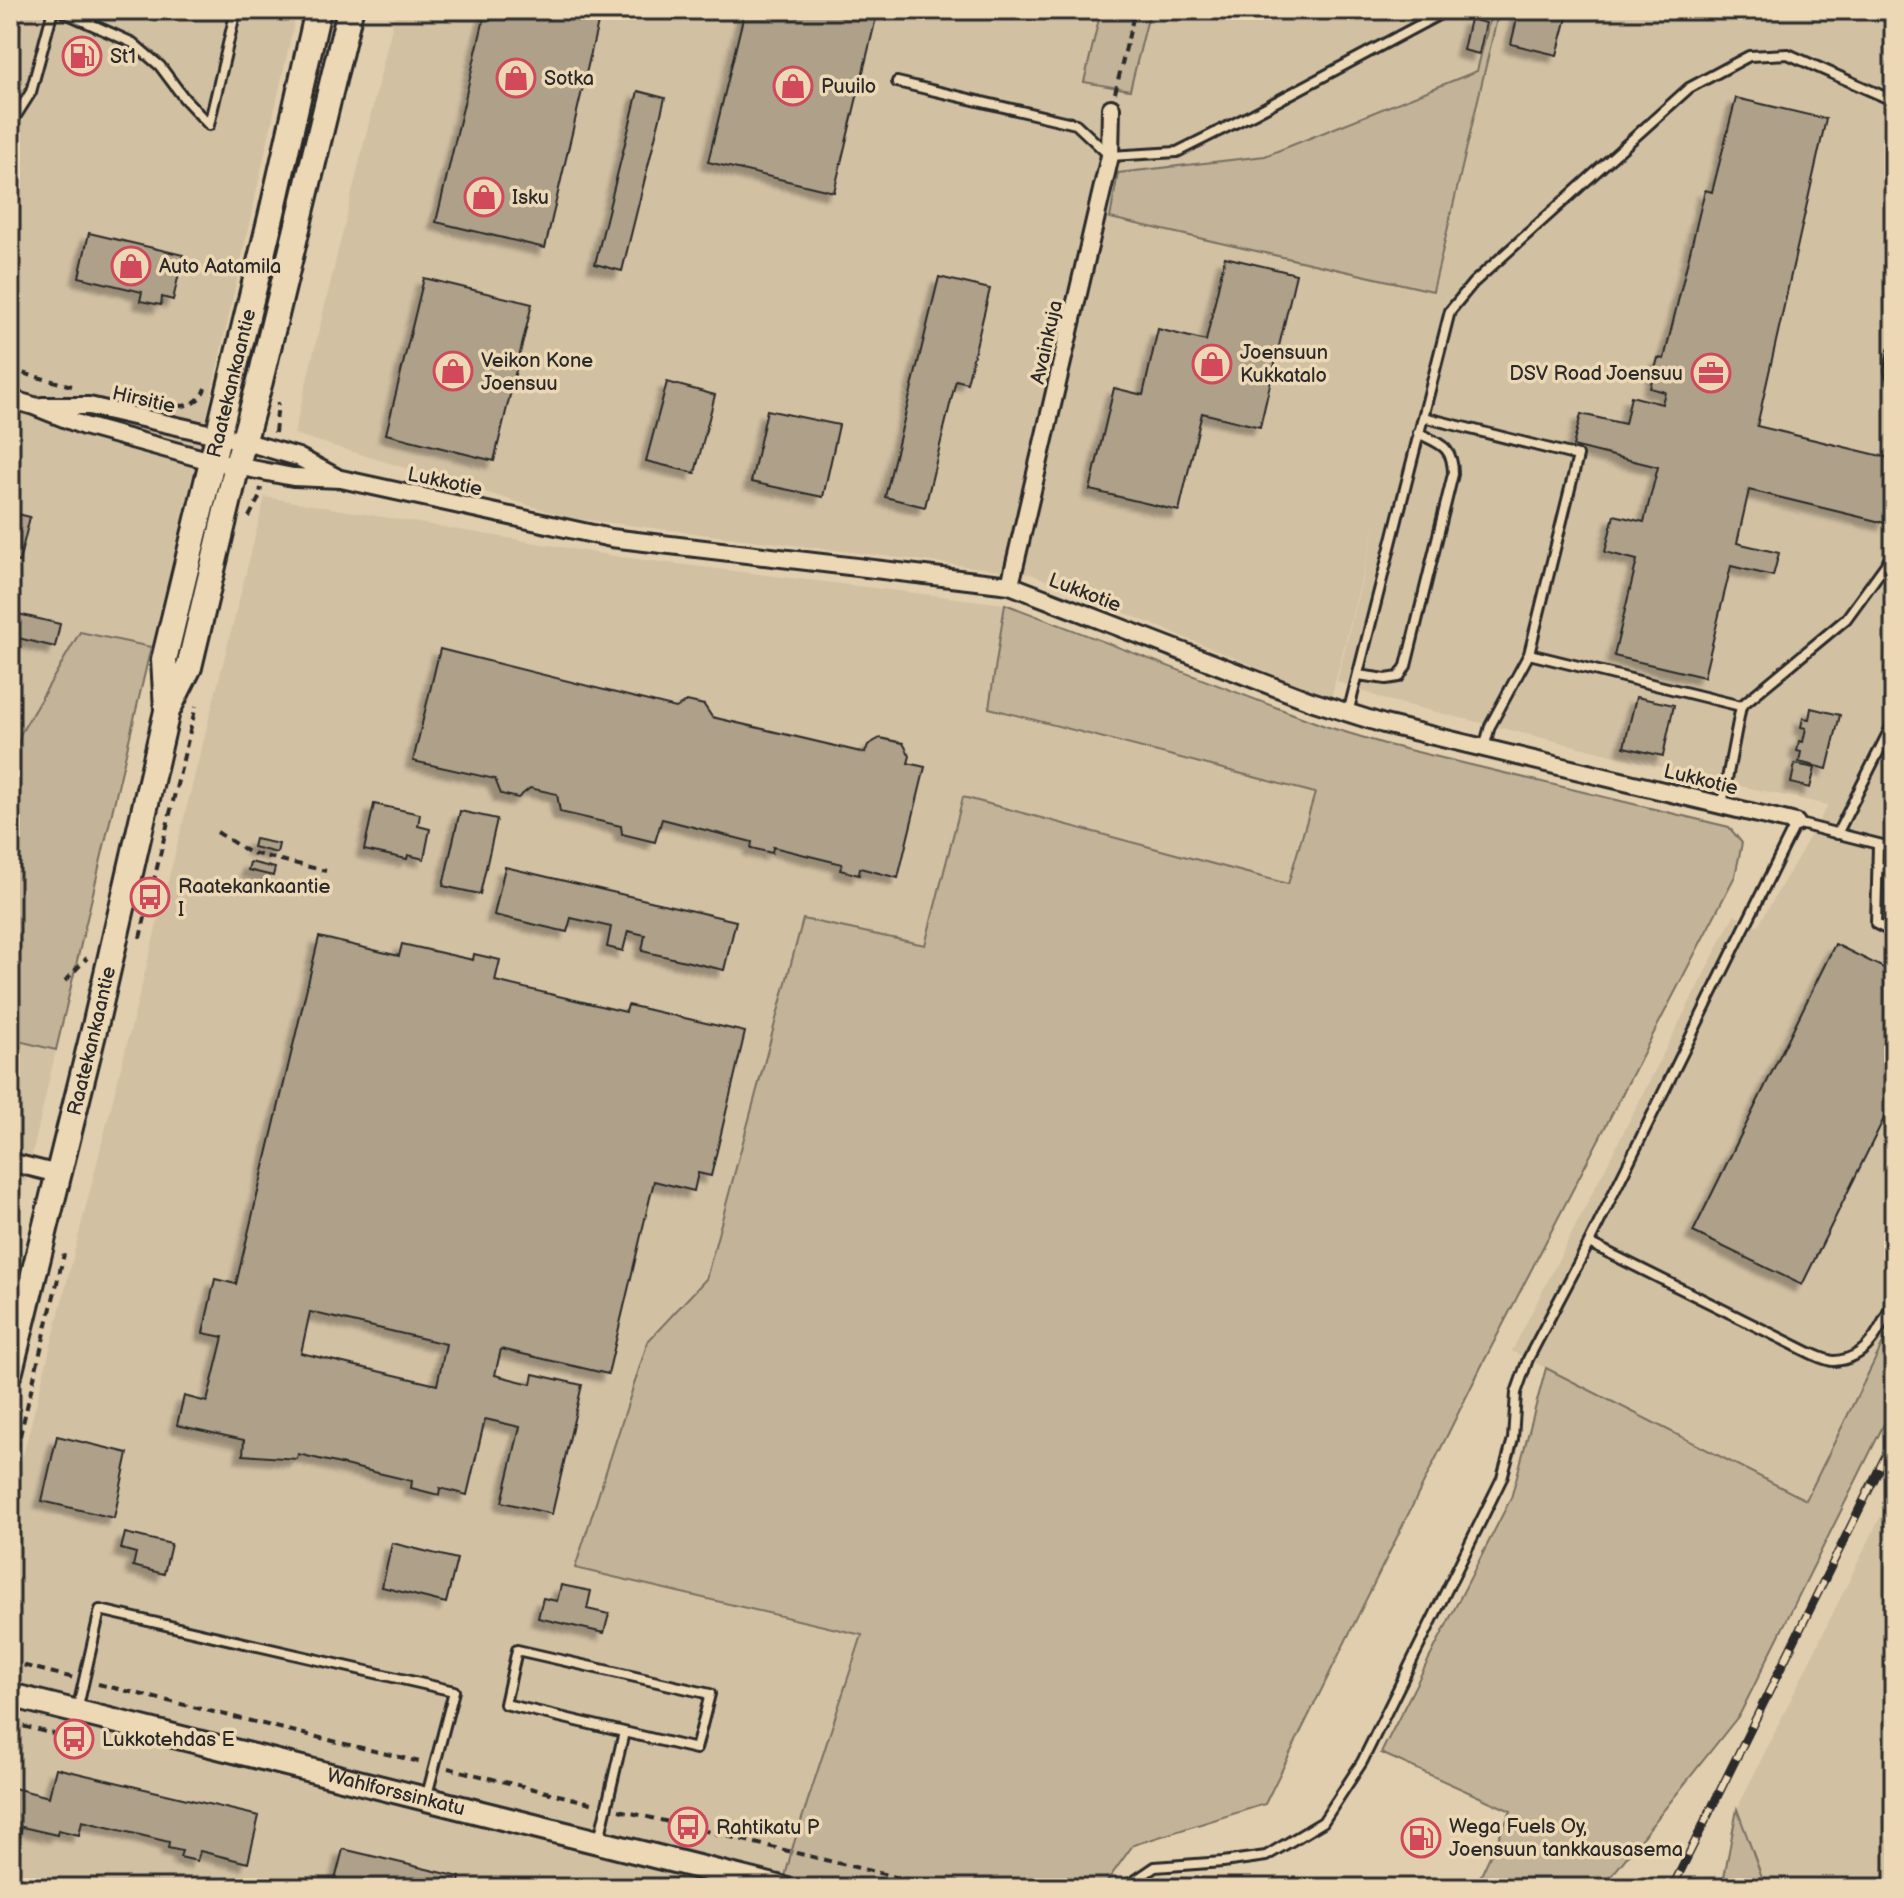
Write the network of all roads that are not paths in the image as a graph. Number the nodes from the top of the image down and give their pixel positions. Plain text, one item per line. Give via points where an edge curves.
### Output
1 (53, 10) edge
2 (59, 10) edge
3 (236, 10) edge
4 (318, 10) edge
5 (350, 10) edge
6 (1440, 14) dead end
7 (897, 82) dead end
8 (1894, 101) edge
9 (1111, 108) road end
10 (10, 125) edge
11 (1110, 156) junction
12 (1894, 351) edge
13 (1894, 384) edge
14 (10, 399) edge
15 (34, 406) junction
16 (1423, 417) junction
17 (1418, 433) junction
18 (217, 436) junction
19 (240, 453) junction
20 (211, 461) junction
21 (341, 479) junction
22 (1894, 553) edge
23 (1010, 585) junction
24 (1529, 654) junction
25 (1358, 675) junction
26 (1741, 706) junction
27 (167, 711) junction
28 (1348, 713) junction
29 (1894, 721) edge
30 (1484, 748) junction
31 (1722, 805) junction
32 (1796, 823) junction
33 (1837, 834) junction
34 (1878, 845) junction
35 (1894, 848) edge
36 (1877, 865) junction
37 (1894, 873) edge
38 (1894, 933) edge
39 (10, 1162) edge
40 (58, 1174) junction
41 (1589, 1243) junction
42 (1894, 1300) edge
43 (10, 1371) edge
44 (10, 1695) edge
45 (77, 1712) junction
46 (624, 1732) junction
47 (426, 1799) junction
48 (598, 1842) junction
49 (734, 1882) edge
50 (782, 1888) edge
51 (1124, 1888) edge

1 - 10 lane via 31,92
2 - 3 lane via 133,43 160,66 209,125
4 - 18 main road, Raatekankaantie
5 - 19 main road, Raatekankaantie
6 - 11 lane via 1177,152
7 - 11 lane via 1076,124
8 - 16 lane via 1788,54 1749,56 1689,88 1465,292 1450,311
9 - 11 street, Avainkuja
11 - 23 street, Avainkuja
12 - 13 lane
14 - 15 street, Hirsitie
15 - 18 street, Hirsitie via 89,406
15 - 20 street, Hirsitie via 84,426
16 - 17 lane
16 - 24 lane via 1578,456
17 - 25 lane
17 - 25 lane via 1445,446 1453,474 1406,666 1399,677
18 - 19 street, Hirsitie
18 - 20 main road, Raatekankaantie
19 - 20 street, Hirsitie
19 - 21 street via 266,471
19 - 21 street via 271,449
19 - 27 main road, Raatekankaantie via 189,667
20 - 27 main road, Raatekankaantie via 164,660
21 - 23 street, Lukkotie via 611,538
22 - 26 lane via 1846,619
23 - 28 street, Lukkotie
24 - 26 lane
24 - 30 lane via 1490,726
25 - 28 lane
26 - 31 lane
27 - 40 main road, Raatekankaantie
28 - 30 street, Lukkotie
29 - 33 lane
30 - 31 street, Lukkotie
31 - 32 street, Lukkotie
32 - 33 lane
32 - 41 lane
33 - 34 lane
34 - 35 lane
34 - 36 lane
36 - 37 lane
36 - 38 lane via 1876,924
39 - 40 street
40 - 43 main road, Raatekankaantie
41 - 42 lane via 1832,1361 1859,1355 1878,1333
41 - 51 lane via 1528,1359 1516,1393 1513,1439 1502,1478 1362,1762 1323,1822 1266,1856 1155,1867
44 - 45 street, Wahlforssinkatu
45 - 47 street, Wahlforssinkatu
45 - 47 lane via 100,1610 454,1691
46 - 46 lane via 696,1749 710,1694 517,1650 505,1704
46 - 48 lane
47 - 48 street, Wahlforssinkatu
48 - 49 street, Wahlforssinkatu
49 - 50 street, Wahlforssinkatu

